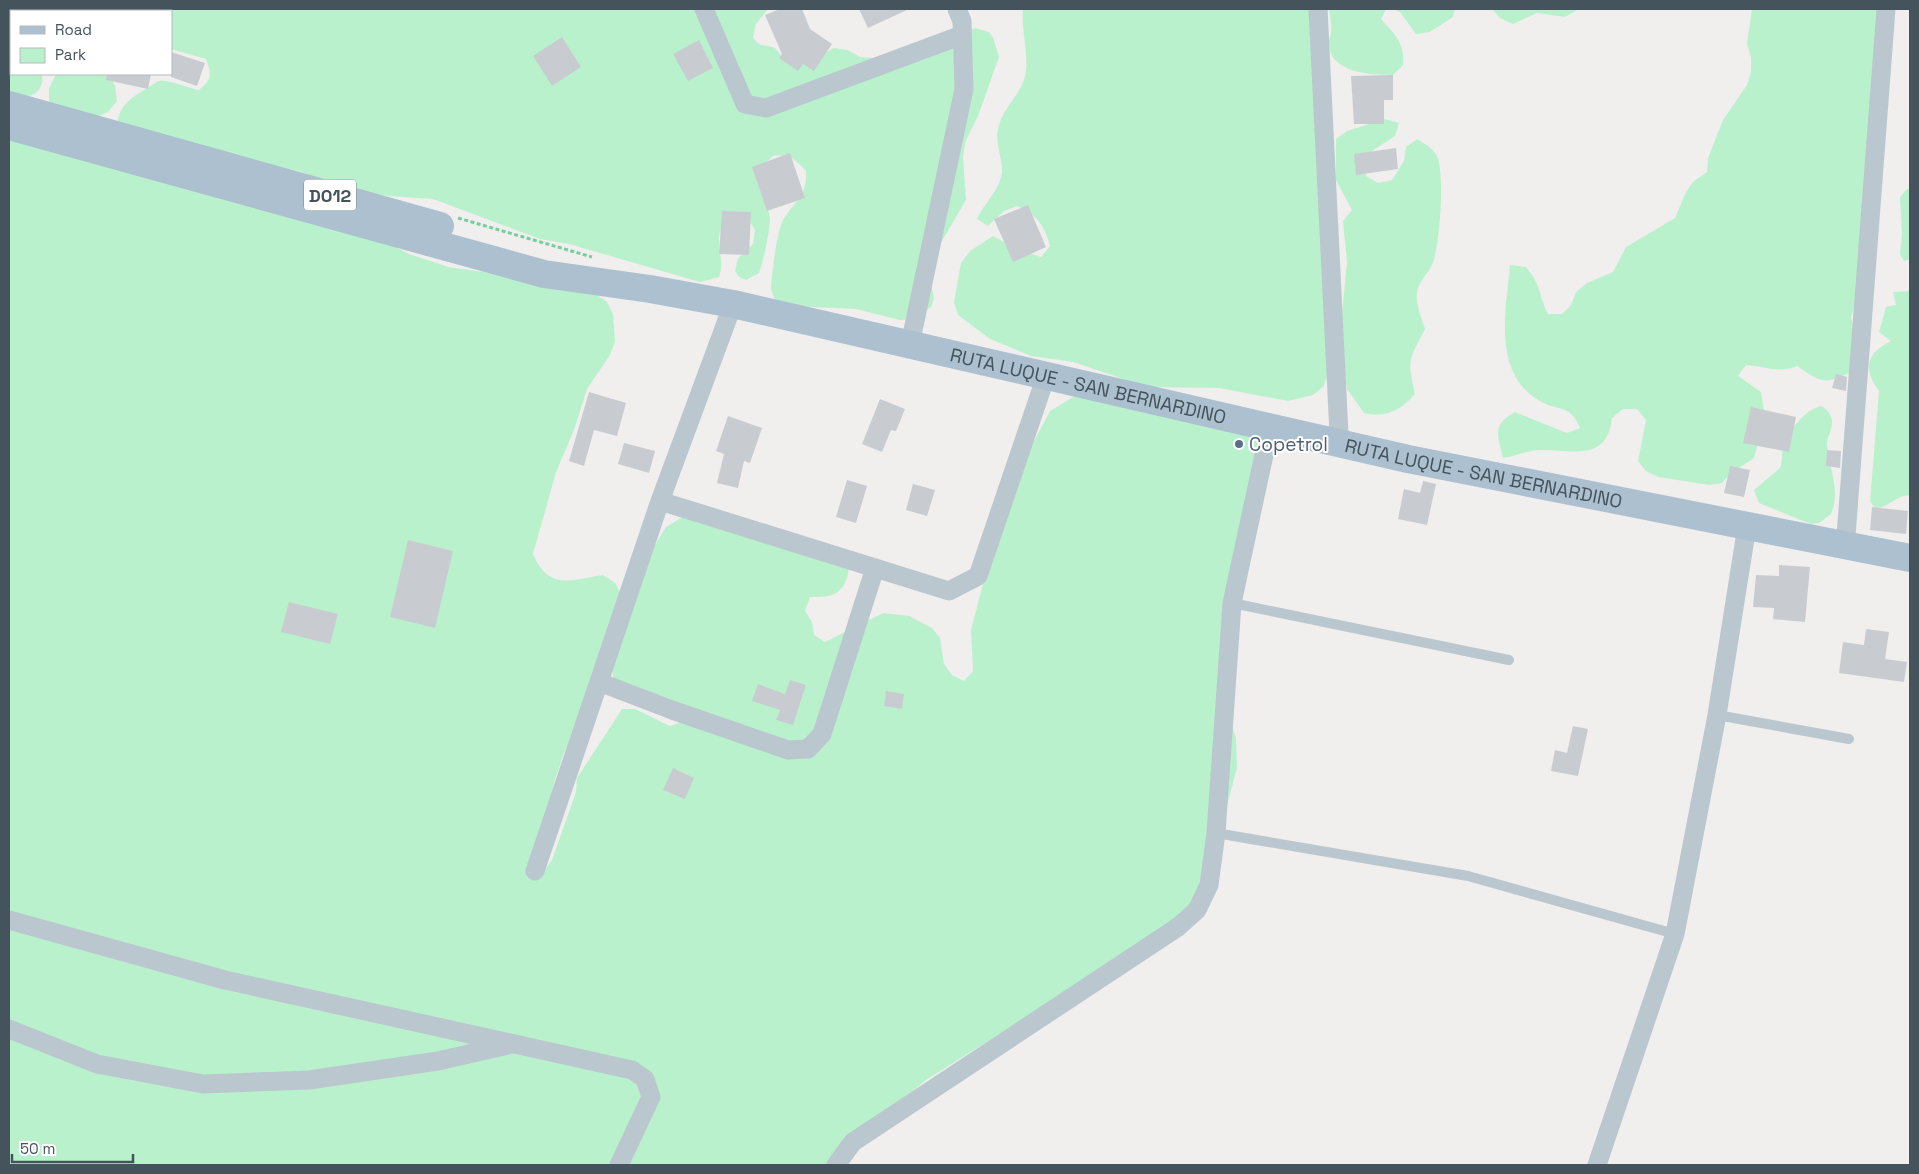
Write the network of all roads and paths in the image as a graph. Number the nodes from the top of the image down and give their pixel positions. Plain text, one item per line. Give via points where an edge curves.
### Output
1 (704, 9) edge
2 (957, 9) edge
3 (1318, 9) edge
4 (1886, 9) edge
5 (962, 35) junction
6 (9, 106) edge
7 (9, 126) edge
8 (650, 289) junction
9 (733, 304) junction
10 (905, 343) junction
11 (1046, 376) junction
12 (1270, 427) junction
13 (1316, 437) junction
14 (660, 501) junction
15 (1748, 526) junction
16 (1847, 546) junction
17 (1910, 558) edge
18 (876, 568) junction
19 (1232, 603) junction
20 (1509, 660) dead end
21 (599, 682) junction
22 (1717, 715) junction
23 (1849, 739) dead end
24 (1216, 833) junction
25 (535, 871) dead end
26 (9, 920) edge
27 (1675, 934) junction
28 (9, 1029) edge
29 (514, 1044) junction
30 (618, 1165) edge
31 (836, 1165) edge
32 (1598, 1165) edge

1 - 5 street via 745,104 766,108
2 - 5 street via 962,21
3 - 13 street via 1339,434
4 - 16 street
5 - 10 street via 964,89 912,335
6 - 8 main road, D012 via 553,257
7 - 8 main road, D012 via 544,274
8 - 9 main road, RUTA LUQUE - SAN BERNARDINO / D012
9 - 10 main road, RUTA LUQUE - SAN BERNARDINO / D012
9 - 14 street
10 - 11 main road, RUTA LUQUE - SAN BERNARDINO / D012
11 - 12 main road, RUTA LUQUE - SAN BERNARDINO / D012
11 - 18 street via 978,576 949,591
12 - 13 main road, RUTA LUQUE - SAN BERNARDINO / D012
12 - 19 street
13 - 15 main road, RUTA LUQUE - SAN BERNARDINO / D012
14 - 18 street
14 - 21 street
15 - 16 main road, RUTA LUQUE - SAN BERNARDINO / D012
15 - 22 street
16 - 17 main road, RUTA LUQUE - SAN BERNARDINO / D012
18 - 21 street via 822,734 808,749 788,750
19 - 20 lane
19 - 24 street
21 - 25 street
22 - 23 lane
22 - 27 street
24 - 27 lane via 1468,876
24 - 31 street via 1209,885 1197,910 1178,927 853,1142
26 - 29 street via 225,980
27 - 32 street
28 - 29 street via 97,1064 203,1084 309,1080 438,1061
29 - 30 street via 632,1070 644,1079 651,1097

